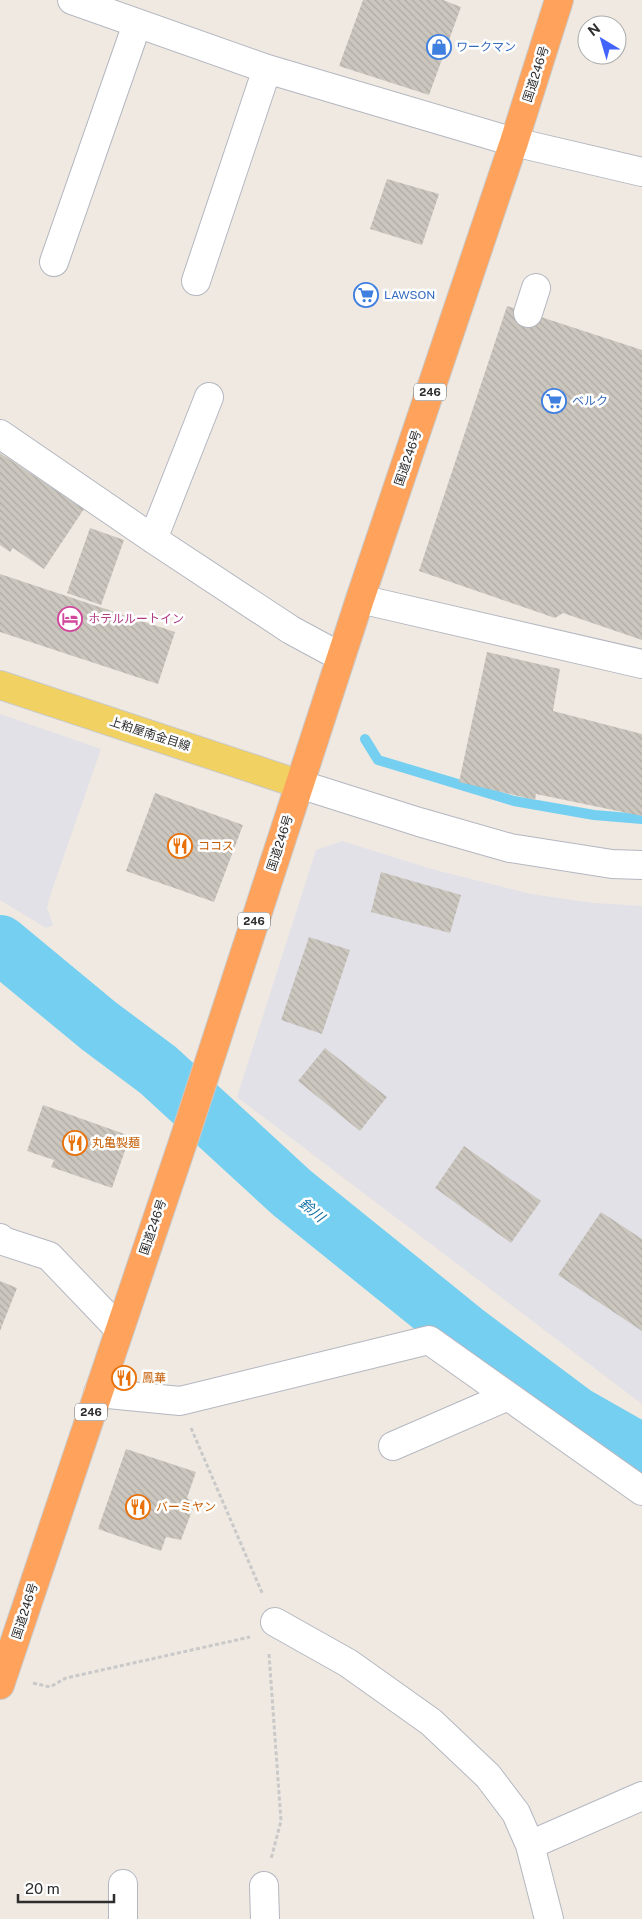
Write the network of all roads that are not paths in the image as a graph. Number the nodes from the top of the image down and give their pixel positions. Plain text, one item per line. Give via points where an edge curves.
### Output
1 (72, 0) edge
2 (559, 0) edge
3 (137, 24) junction
4 (267, 69) junction
5 (514, 142) junction
6 (642, 172) edge
7 (54, 262) dead end
8 (196, 281) dead end
9 (209, 398) dead end
10 (0, 434) edge
11 (153, 539) junction
12 (360, 599) junction
13 (341, 657) junction
14 (642, 664) edge
15 (0, 685) edge
16 (300, 784) junction
17 (642, 865) edge
18 (0, 1238) edge
19 (119, 1329) junction
20 (98, 1393) junction
21 (508, 1396) junction
22 (393, 1446) dead end
23 (642, 1491) edge
24 (272, 1629) road end
25 (0, 1685) edge
26 (642, 1796) edge
27 (530, 1845) junction
28 (123, 1884) dead end
29 (264, 1886) road end
30 (123, 1919) edge
31 (265, 1919) edge
32 (549, 1919) edge

1 - 3 street
2 - 5 highway, 国道246号 / 246
3 - 4 street
3 - 7 street
4 - 5 street
4 - 8 street
5 - 6 street
5 - 12 highway, 国道246号 / 246
9 - 11 street
10 - 11 street
11 - 13 street via 291,630
12 - 13 highway, 国道246号 / 246
12 - 14 street
13 - 16 highway, 国道246号 / 246
15 - 16 main road, 上粕屋南金目線
16 - 17 street via 510,848 612,864
16 - 19 highway, 国道246号 / 246
18 - 19 street via 49,1256
19 - 20 highway, 国道246号 / 246
20 - 21 street via 180,1401 429,1340
20 - 25 highway, 国道246号 / 246
21 - 22 street
21 - 23 street
24 - 27 street via 348,1663 431,1722 488,1776 516,1813
26 - 27 street
27 - 32 street
28 - 30 street
29 - 31 street

